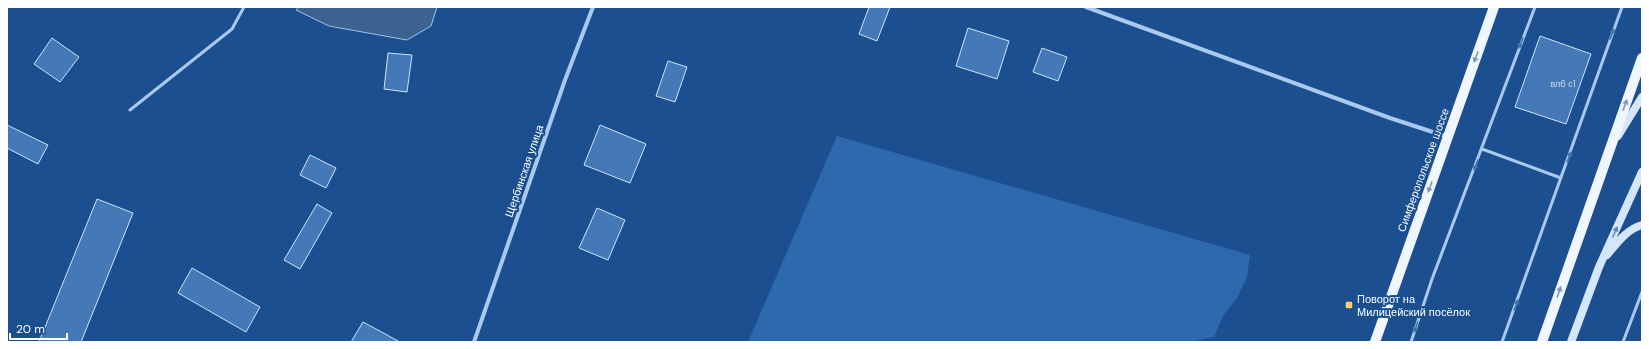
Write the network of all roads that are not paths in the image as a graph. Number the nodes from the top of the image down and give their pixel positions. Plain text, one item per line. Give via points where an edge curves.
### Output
1 (244, 7) edge
2 (593, 7) edge
3 (1086, 7) edge
4 (1494, 7) edge
5 (1535, 7) edge
6 (1622, 7) edge
7 (1642, 58) edge
8 (1642, 97) edge
9 (130, 110) dead end
10 (1448, 137) junction
11 (1482, 149) junction
12 (1610, 149) junction
13 (1642, 172) edge
14 (1561, 178) junction
15 (1642, 225) edge
16 (1598, 267) junction
17 (1642, 292) edge
18 (474, 342) edge
19 (1375, 342) edge
20 (1411, 342) edge
21 (1502, 342) edge
22 (1542, 342) edge
23 (1571, 342) edge
24 (1623, 342) edge

1 - 9 lane via 232,28
2 - 18 street, Щербинская улица via 564,80
3 - 10 street
4 -> 10 main road, Симферопольское шоссе
5 -> 11 lane
14 -> 6 lane
12 -> 7 main road
8 - 12 main road
10 -> 19 main road, Симферопольское шоссе
11 - 14 lane
11 -> 20 lane via 1432,279
22 -> 12 main road
16 -> 13 main road
21 -> 14 lane
15 - 16 main road via 1634,227 1617,243
16 - 23 main road
17 - 24 lane

